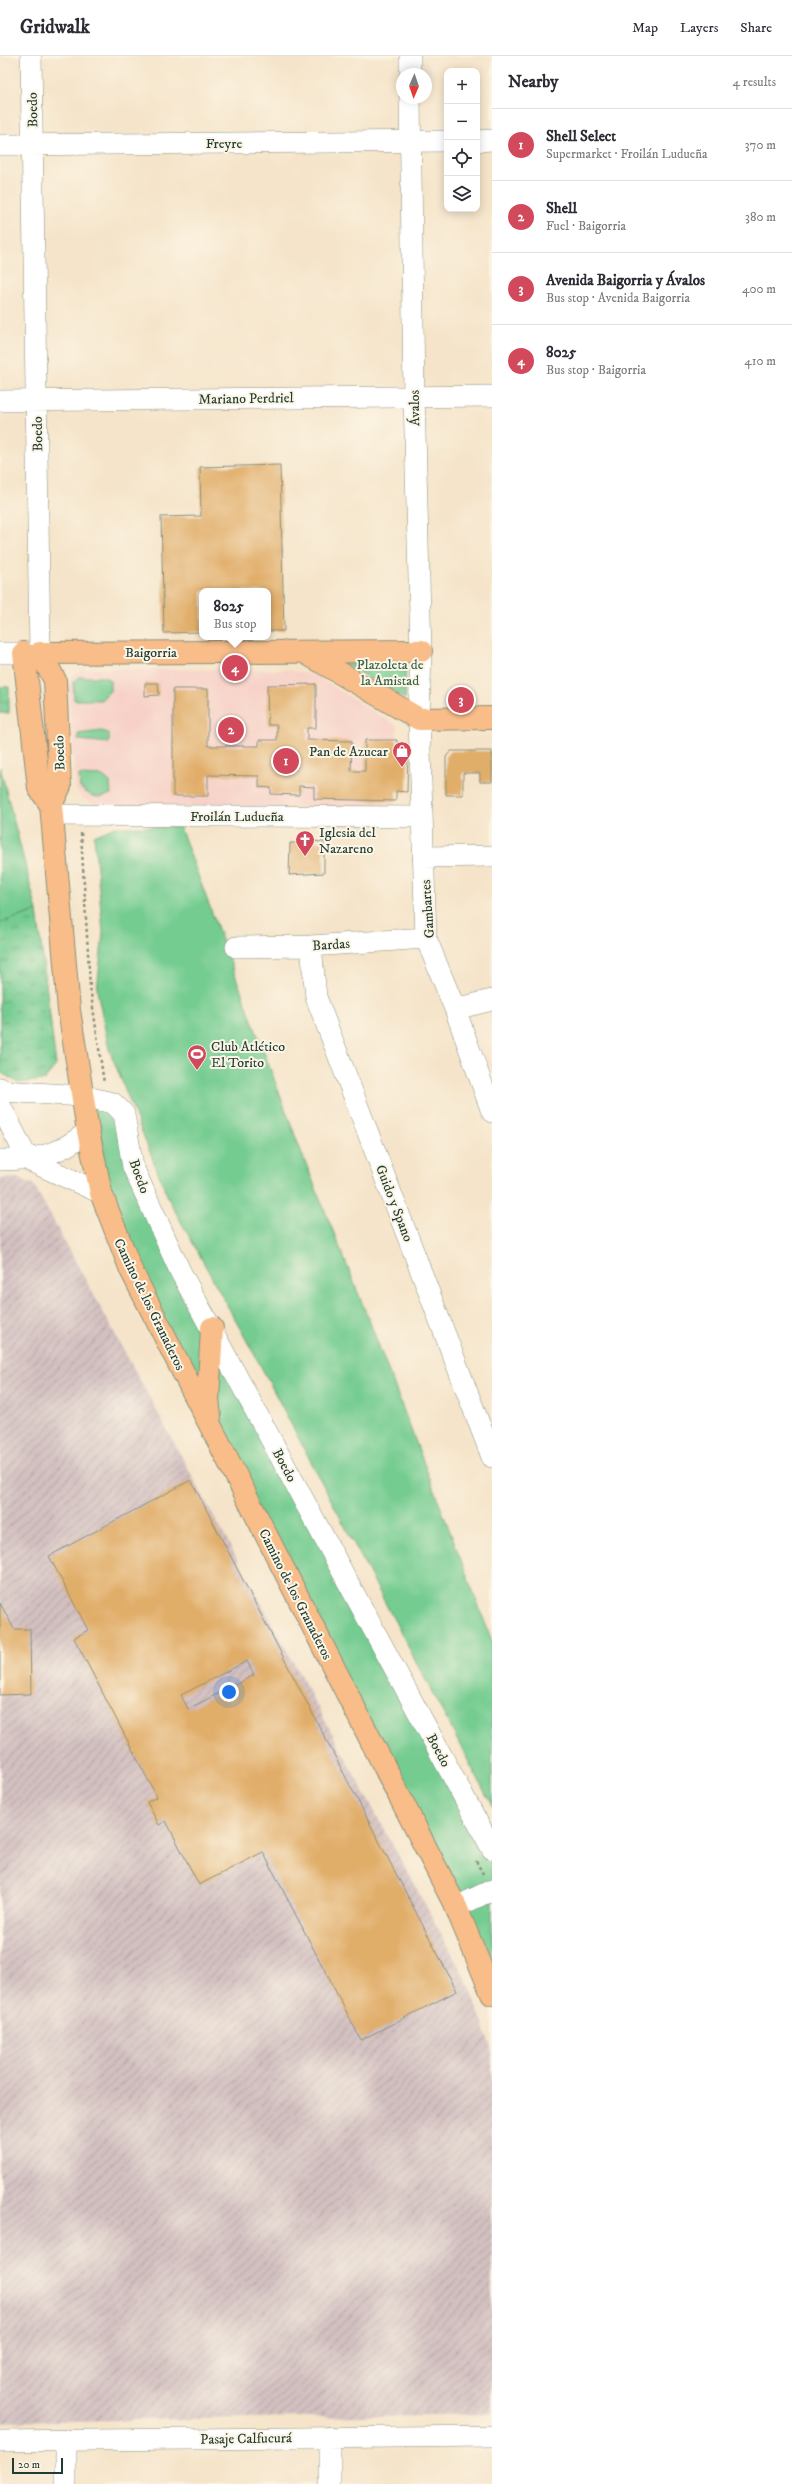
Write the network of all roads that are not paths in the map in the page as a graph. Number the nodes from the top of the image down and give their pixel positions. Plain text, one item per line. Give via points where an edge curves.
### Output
1 (32, 56) edge
2 (410, 56) edge
3 (410, 68) edge
4 (410, 104) edge
5 (492, 140) edge
6 (410, 141) junction
7 (444, 141) edge
8 (480, 141) edge
9 (33, 144) junction
10 (0, 145) edge
11 (492, 396) edge
12 (414, 397) junction
13 (36, 400) junction
14 (0, 401) edge
15 (421, 651) junction
16 (303, 652) junction
17 (32, 653) junction
18 (0, 654) edge
19 (492, 718) edge
20 (419, 719) junction
21 (52, 810) junction
22 (422, 817) junction
23 (492, 856) edge
24 (423, 857) junction
25 (426, 938) junction
26 (311, 946) junction
27 (236, 947) dead end
28 (492, 1000) edge
29 (455, 1009) junction
30 (0, 1088) edge
31 (82, 1096) junction
32 (0, 1105) edge
33 (492, 1112) edge
34 (88, 1131) junction
35 (0, 1160) edge
36 (28, 1160) junction
37 (101, 1193) junction
38 (212, 1328) junction
39 (211, 1428) junction
40 (491, 1451) edge
41 (492, 1849) edge
42 (492, 1890) edge
43 (456, 1907) junction
44 (492, 1994) edge
45 (492, 2436) edge
46 (330, 2437) junction
47 (66, 2440) junction
48 (0, 2441) edge
49 (66, 2484) edge
50 (330, 2484) edge

1 - 9 street, Boedo
2 - 3 street
4 - 6 street, Ávalos
5 - 8 street
6 - 7 street, Freyre
6 - 9 street, Freyre
6 - 12 street, Ávalos
9 - 10 street, Freyre
9 - 13 street, Boedo
11 - 12 street, Mariano Perdriel
12 - 13 street, Mariano Perdriel
12 - 15 street, Ávalos
13 - 14 street, Mariano Perdriel
13 - 17 street, Boedo
15 - 16 main road, Baigorria
15 - 20 street, Ávalos
16 - 17 main road, Baigorria
16 - 20 main road
17 - 18 street, Baigorria
17 - 21 main road, Boedo via 40,788
19 - 20 main road
20 - 22 street, Gambartes
21 - 22 street, Froilán Ludueña
21 - 31 main road, Boedo via 69,1010
22 - 24 street, Gambartes
23 - 24 street
24 - 25 street, Gambartes
25 - 26 street, Bardas
25 - 29 street, Gambartes
26 - 27 street, Bardas
26 - 40 street, Guido y Spano via 316,997
28 - 29 street
29 - 33 street, Gambartes
30 - 31 street, Boedo
31 - 34 main road, Boedo
31 - 38 street, Boedo via 113,1103 124,1114 133,1167 180,1271
32 - 36 street
34 - 36 street via 70,1145 51,1154
34 - 37 main road, Camino de los Granaderos
35 - 36 street
36 - 37 street
37 - 39 main road, Camino de los Granaderos via 131,1270
38 - 39 main road via 208,1399
38 - 41 street, Boedo
39 - 43 main road, Camino de los Granaderos
42 - 43 street
43 - 44 main road, Camino de los Granaderos
45 - 46 street, Pasaje Calfucurá
46 - 47 street, Pasaje Calfucurá
46 - 50 street
47 - 48 street, Pasaje Calfucurá
47 - 49 street

